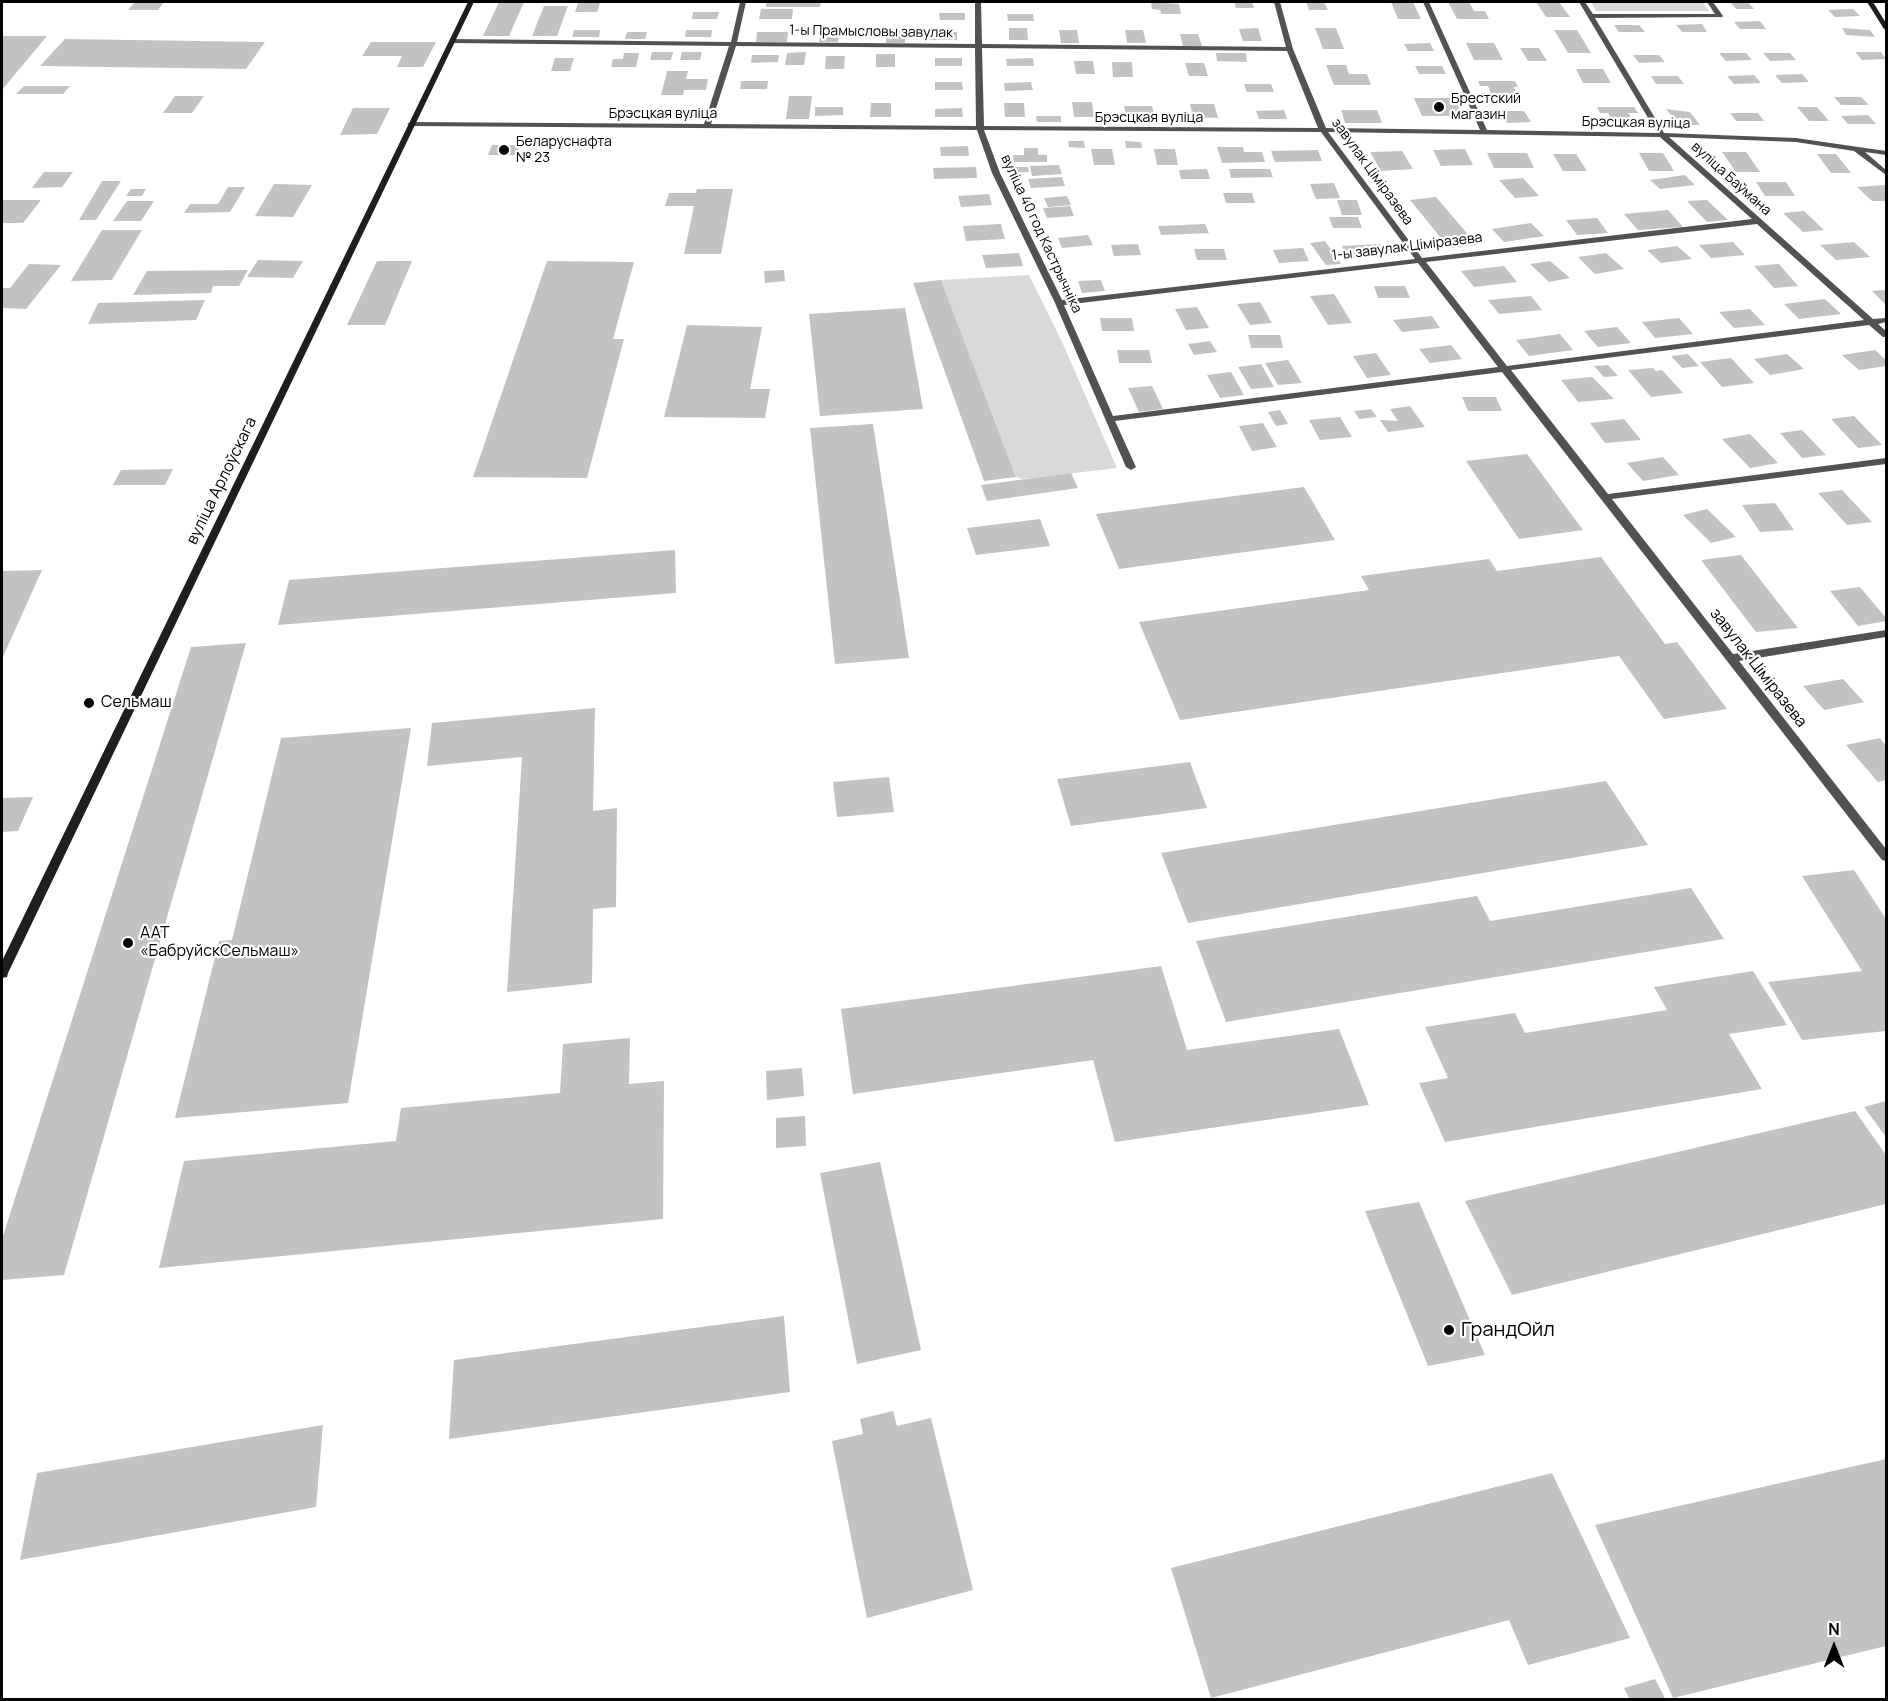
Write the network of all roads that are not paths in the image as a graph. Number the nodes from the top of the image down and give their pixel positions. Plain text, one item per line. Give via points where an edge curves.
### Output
1 (471, 2) edge
2 (743, 2) edge
3 (978, 2) edge
4 (1277, 2) edge
5 (1426, 2) edge
6 (1582, 2) edge
7 (1710, 2) edge
8 (1870, 2) edge
9 (1590, 16) junction
10 (1887, 28) edge
11 (452, 41) junction
12 (734, 42) junction
13 (978, 46) junction
14 (1290, 49) junction
15 (411, 124) junction
16 (707, 126) junction
17 (980, 129) junction
18 (1323, 130) junction
19 (1484, 132) junction
20 (1662, 135) junction
21 (1856, 147) junction
22 (1887, 153) edge
23 (1887, 173) edge
24 (1758, 220) junction
25 (1419, 259) junction
26 (1059, 303) junction
27 (1887, 320) edge
28 (1872, 322) junction
29 (1887, 335) edge
30 (1504, 368) junction
31 (1109, 419) junction
32 (1887, 461) edge
33 (1131, 467) dead end
34 (1606, 497) junction
35 (1887, 633) edge
36 (1732, 658) junction
37 (1887, 858) edge
38 (2, 973) edge

1 - 11 street, вуліца Арлоўскага
2 - 12 street
3 - 13 street, вуліца 40 год Кастрычніка
4 - 14 street, завулак Ціміразева
5 - 19 street
6 - 9 street, вуліца Баўмана
7 - 9 street via 1720,16
8 - 10 street
9 - 20 street, вуліца Баўмана
11 - 12 street, 1-ы Прамысловы завулак
11 - 15 street, вуліца Арлоўскага
12 - 13 street, 1-ы Прамысловы завулак
12 - 16 street
13 - 14 street, 1-ы Прамысловы завулак
13 - 17 street, вуліца 40 год Кастрычніка
14 - 18 street, завулак Ціміразева
15 - 16 street, Брэсцкая вуліца
15 - 38 street, вуліца Арлоўскага
16 - 17 street, Брэсцкая вуліца
17 - 18 street, Брэсцкая вуліца
17 - 26 street, вуліца 40 год Кастрычніка via 996,173
18 - 19 street, Брэсцкая вуліца
18 - 25 street, завулак Ціміразева
19 - 20 street, Брэсцкая вуліца
20 - 21 street, Брэсцкая вуліца via 1796,140
20 - 24 street, вуліца Баўмана
21 - 22 street, Брэсцкая вуліца
21 - 23 street
24 - 25 street, 1-ы завулак Ціміразева
24 - 28 street, вуліца Баўмана
25 - 26 street, 1-ы завулак Ціміразева
25 - 30 street, завулак Ціміразева
26 - 31 street, вуліца 40 год Кастрычніка
27 - 28 street
28 - 29 street, вуліца Баўмана
28 - 30 street
30 - 31 street
30 - 34 street, завулак Ціміразева
31 - 33 street, вуліца 40 год Кастрычніка
32 - 34 street
34 - 36 street, завулак Ціміразева
35 - 36 street
36 - 37 street, завулак Ціміразева

